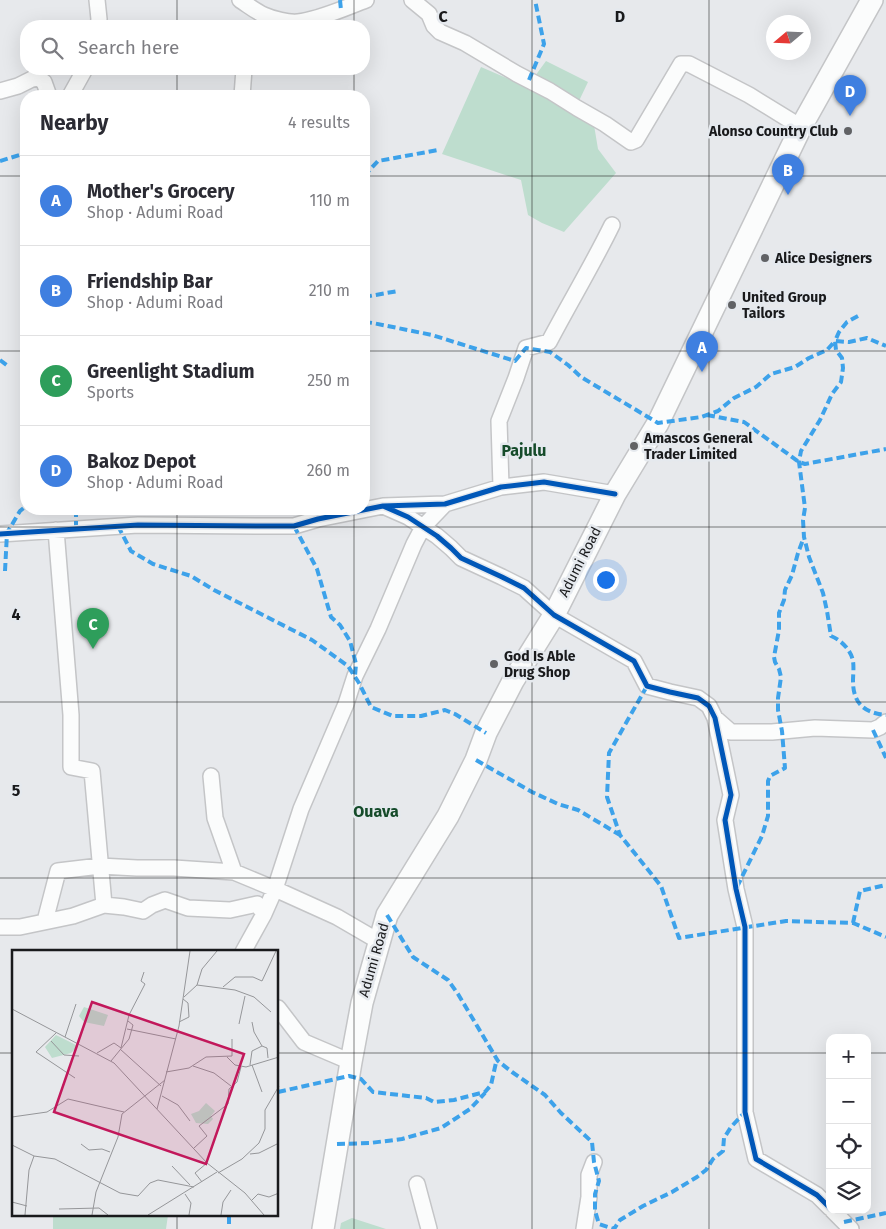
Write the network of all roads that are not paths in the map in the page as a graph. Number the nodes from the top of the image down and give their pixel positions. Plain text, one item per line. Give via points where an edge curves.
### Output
1 (97, 0) edge
2 (240, 0) edge
3 (366, 0) edge
4 (412, 0) edge
5 (872, 0) edge
6 (99, 20) edge
7 (260, 20) edge
8 (307, 20) edge
9 (82, 75) edge
10 (244, 75) edge
11 (47, 90) edge
12 (73, 90) edge
13 (242, 90) edge
14 (0, 91) edge
15 (801, 127) junction
16 (612, 224) dead end
17 (501, 487) junction
18 (615, 494) junction
19 (445, 504) junction
20 (383, 506) junction
21 (370, 508) edge
22 (314, 515) edge
23 (423, 527) junction
24 (56, 530) junction
25 (0, 534) edge
26 (554, 615) junction
27 (715, 718) junction
28 (886, 722) edge
29 (211, 776) dead end
30 (100, 866) junction
31 (234, 872) junction
32 (275, 888) junction
33 (104, 905) junction
34 (264, 914) junction
35 (45, 921) junction
36 (0, 927) edge
37 (380, 942) junction
38 (244, 950) edge
39 (279, 1009) edge
40 (351, 1062) junction
41 (594, 1162) dead end
42 (417, 1184) dead end
43 (826, 1204) edge
44 (836, 1214) edge
45 (323, 1229) edge
46 (429, 1229) edge
47 (584, 1229) edge
48 (851, 1229) edge

1 - 6 street
2 - 7 street
3 - 8 street
4 - 15 street via 429,14 440,32 550,90 631,142 636,140 681,64 688,64 749,95
5 - 15 main road, Adumi Road
9 - 12 street
10 - 13 street
11 - 14 street via 38,78
15 - 18 main road, Adumi Road via 658,423
16 - 17 street via 549,342 526,348 499,421
17 - 18 street via 544,482
17 - 19 street
18 - 26 main road, Adumi Road
19 - 20 street
19 - 23 street
20 - 21 street
20 - 23 street via 408,516
22 - 24 street via 294,526 138,525
23 - 26 street via 461,558 524,588
23 - 32 street via 355,676 301,809
24 - 25 street
24 - 30 street via 71,715 71,768 92,771
26 - 27 street via 634,661 647,686 698,698 709,706
26 - 37 main road, Adumi Road via 513,681 448,816 387,915
27 - 28 street via 731,732 815,728 872,730
27 - 43 street via 732,795 725,820 745,927 745,1112 756,1159 817,1195
29 - 31 street via 215,818
30 - 31 street
30 - 33 street
30 - 35 street via 58,871
31 - 32 street
32 - 34 street
32 - 37 street via 337,917
33 - 34 street via 143,911 165,900 188,908 230,910 257,904
33 - 35 street via 73,916
34 - 38 street
35 - 36 street via 20,927
37 - 40 main road, Adumi Road via 362,1003
39 - 40 street via 304,1042
40 - 45 main road, Adumi Road
41 - 47 street via 589,1175
42 - 46 street
44 - 48 street

